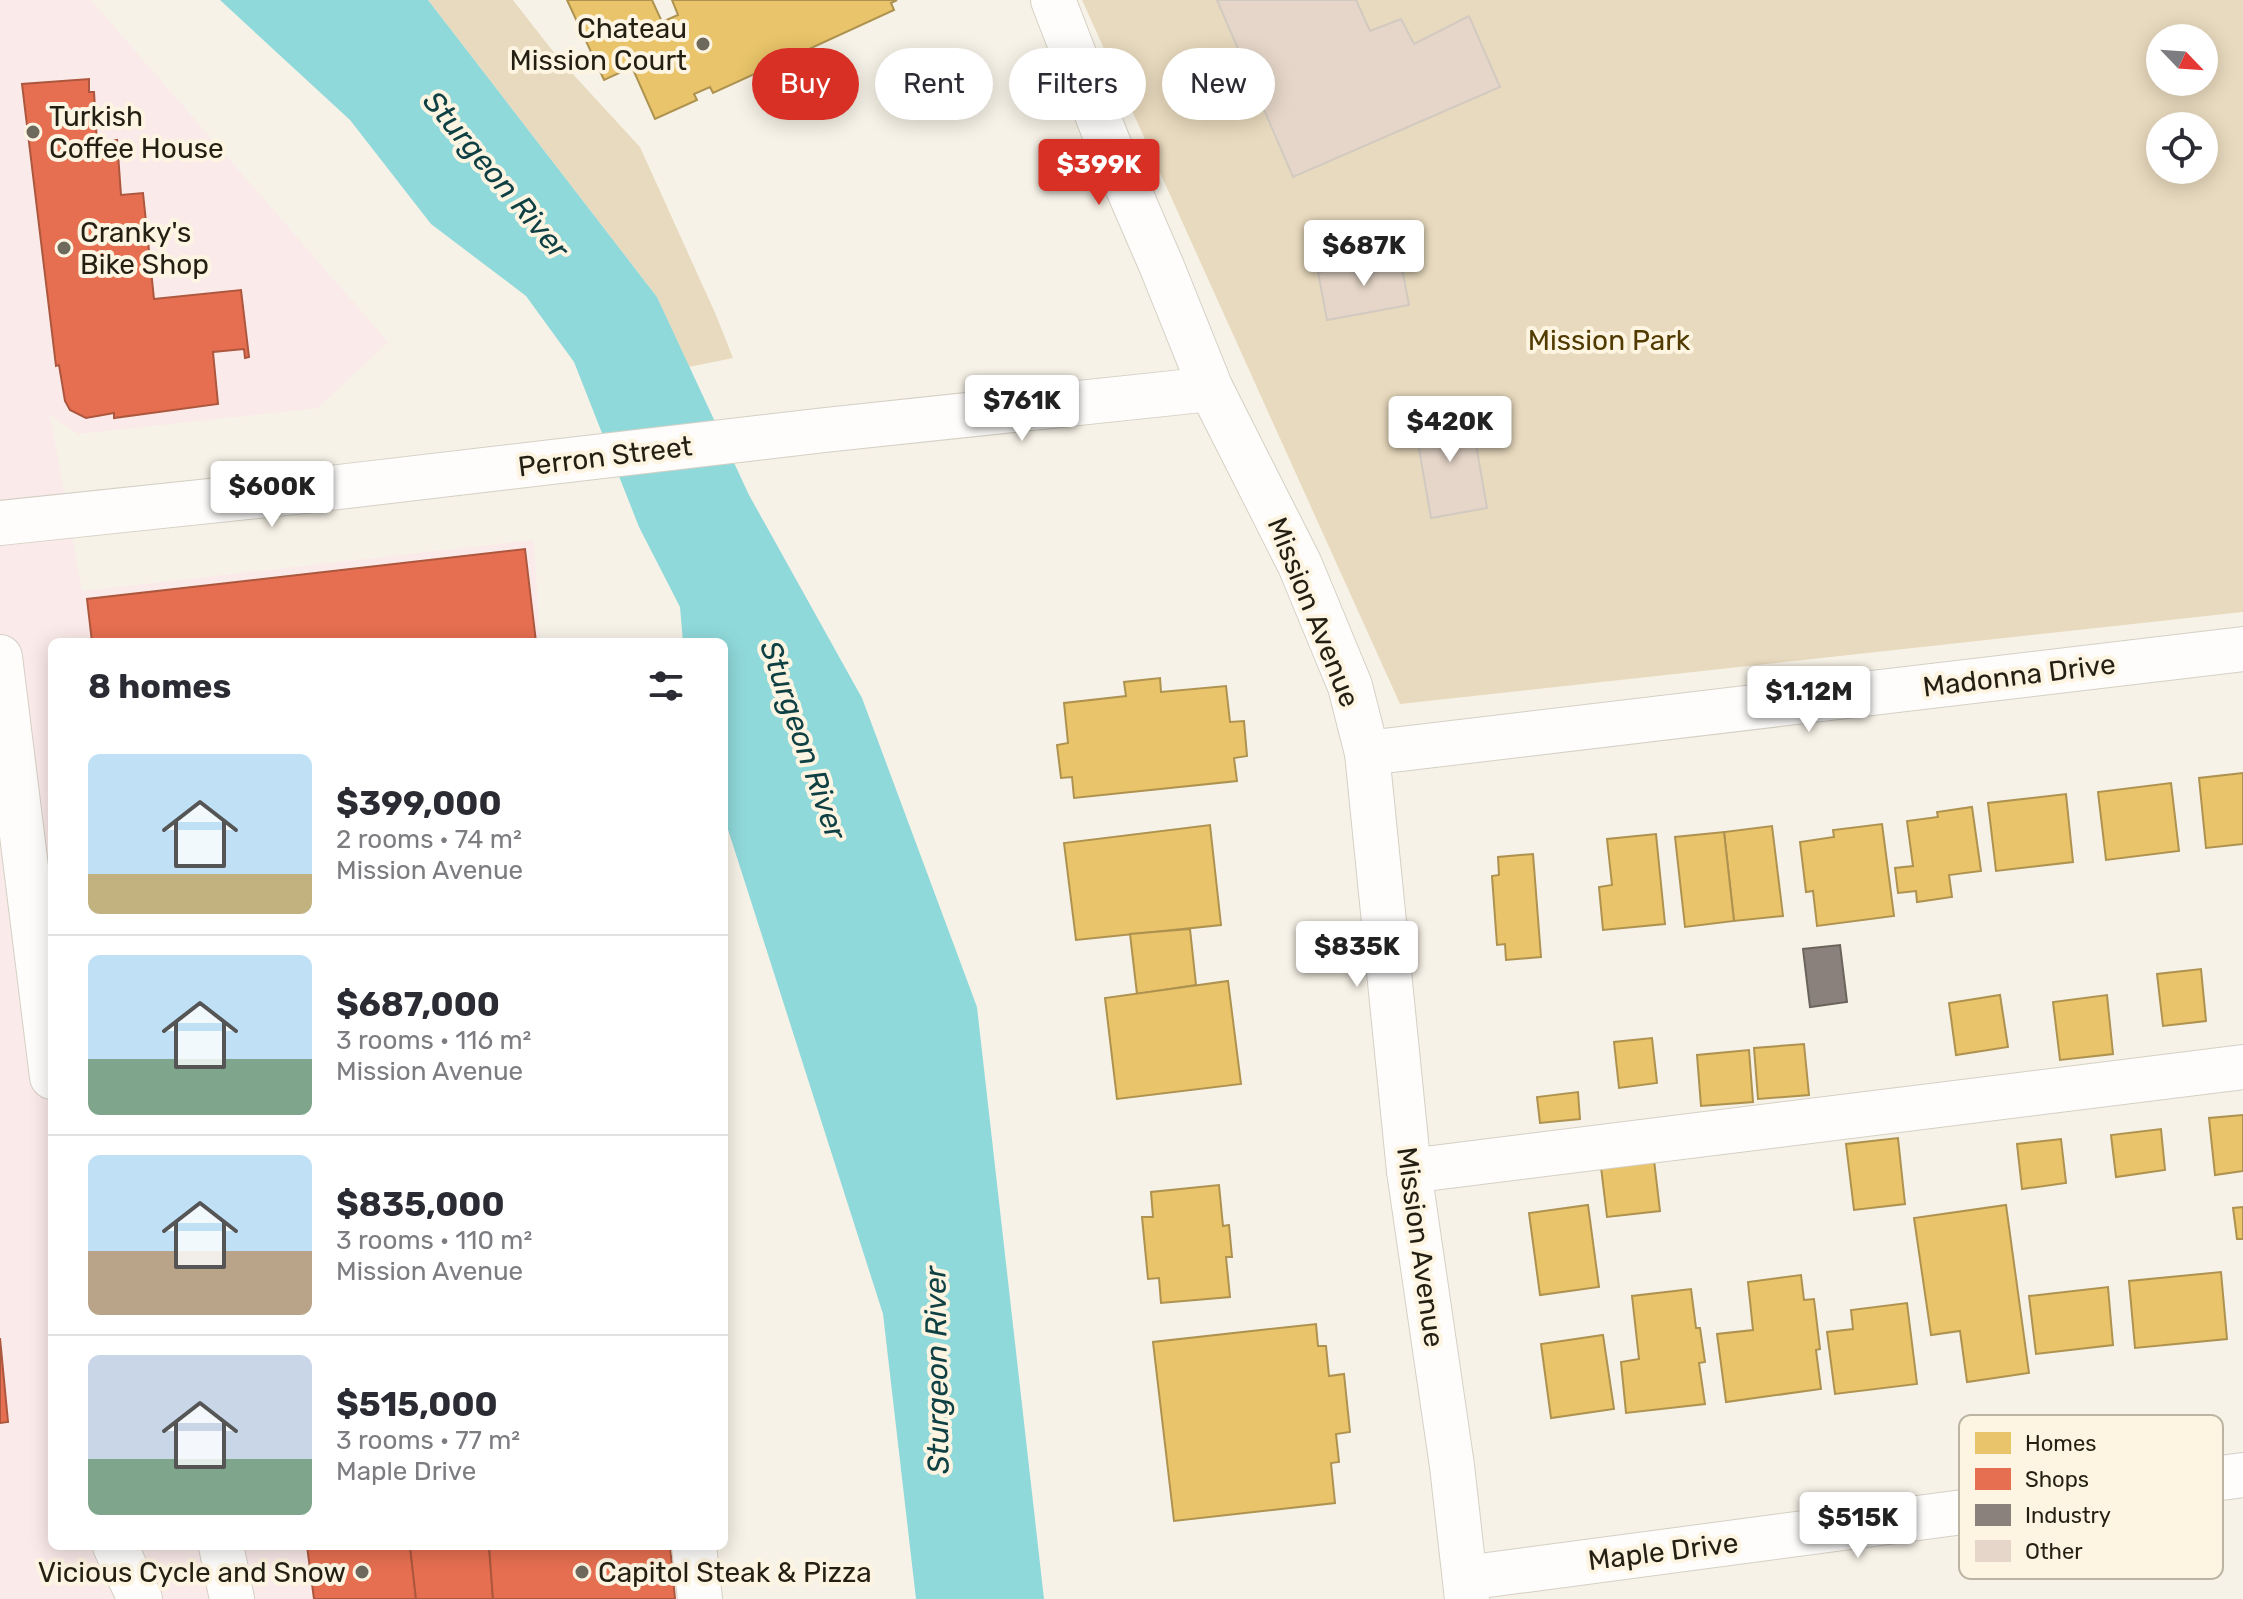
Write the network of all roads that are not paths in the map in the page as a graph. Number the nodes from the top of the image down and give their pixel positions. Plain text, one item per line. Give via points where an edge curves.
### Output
1 (1053, 0) edge
2 (1211, 389) junction
3 (0, 523) edge
4 (2243, 649) edge
5 (0, 657) edge
6 (1367, 753) junction
7 (35, 792) edge
8 (48, 1010) edge
9 (2243, 1067) edge
10 (1409, 1171) junction
11 (2243, 1475) edge
12 (2223, 1478) edge
13 (1959, 1517) edge
14 (115, 1550) edge
15 (116, 1550) edge
16 (222, 1550) edge
17 (694, 1550) edge
18 (1466, 1589) edge
19 (104, 1599) edge
20 (140, 1599) edge
21 (232, 1599) edge
22 (700, 1599) edge

1 - 2 street, Mission Avenue
2 - 3 street, Perron Street
2 - 6 street, Mission Avenue via 1300,565 1350,686
4 - 6 street, Madonna Drive
5 - 7 street
6 - 10 street, Mission Avenue
7 - 8 street
9 - 10 street
10 - 18 street, Mission Avenue
11 - 12 street, Maple Drive
13 - 18 street, Maple Drive
14 - 19 street
15 - 20 street
16 - 21 street
17 - 22 street

